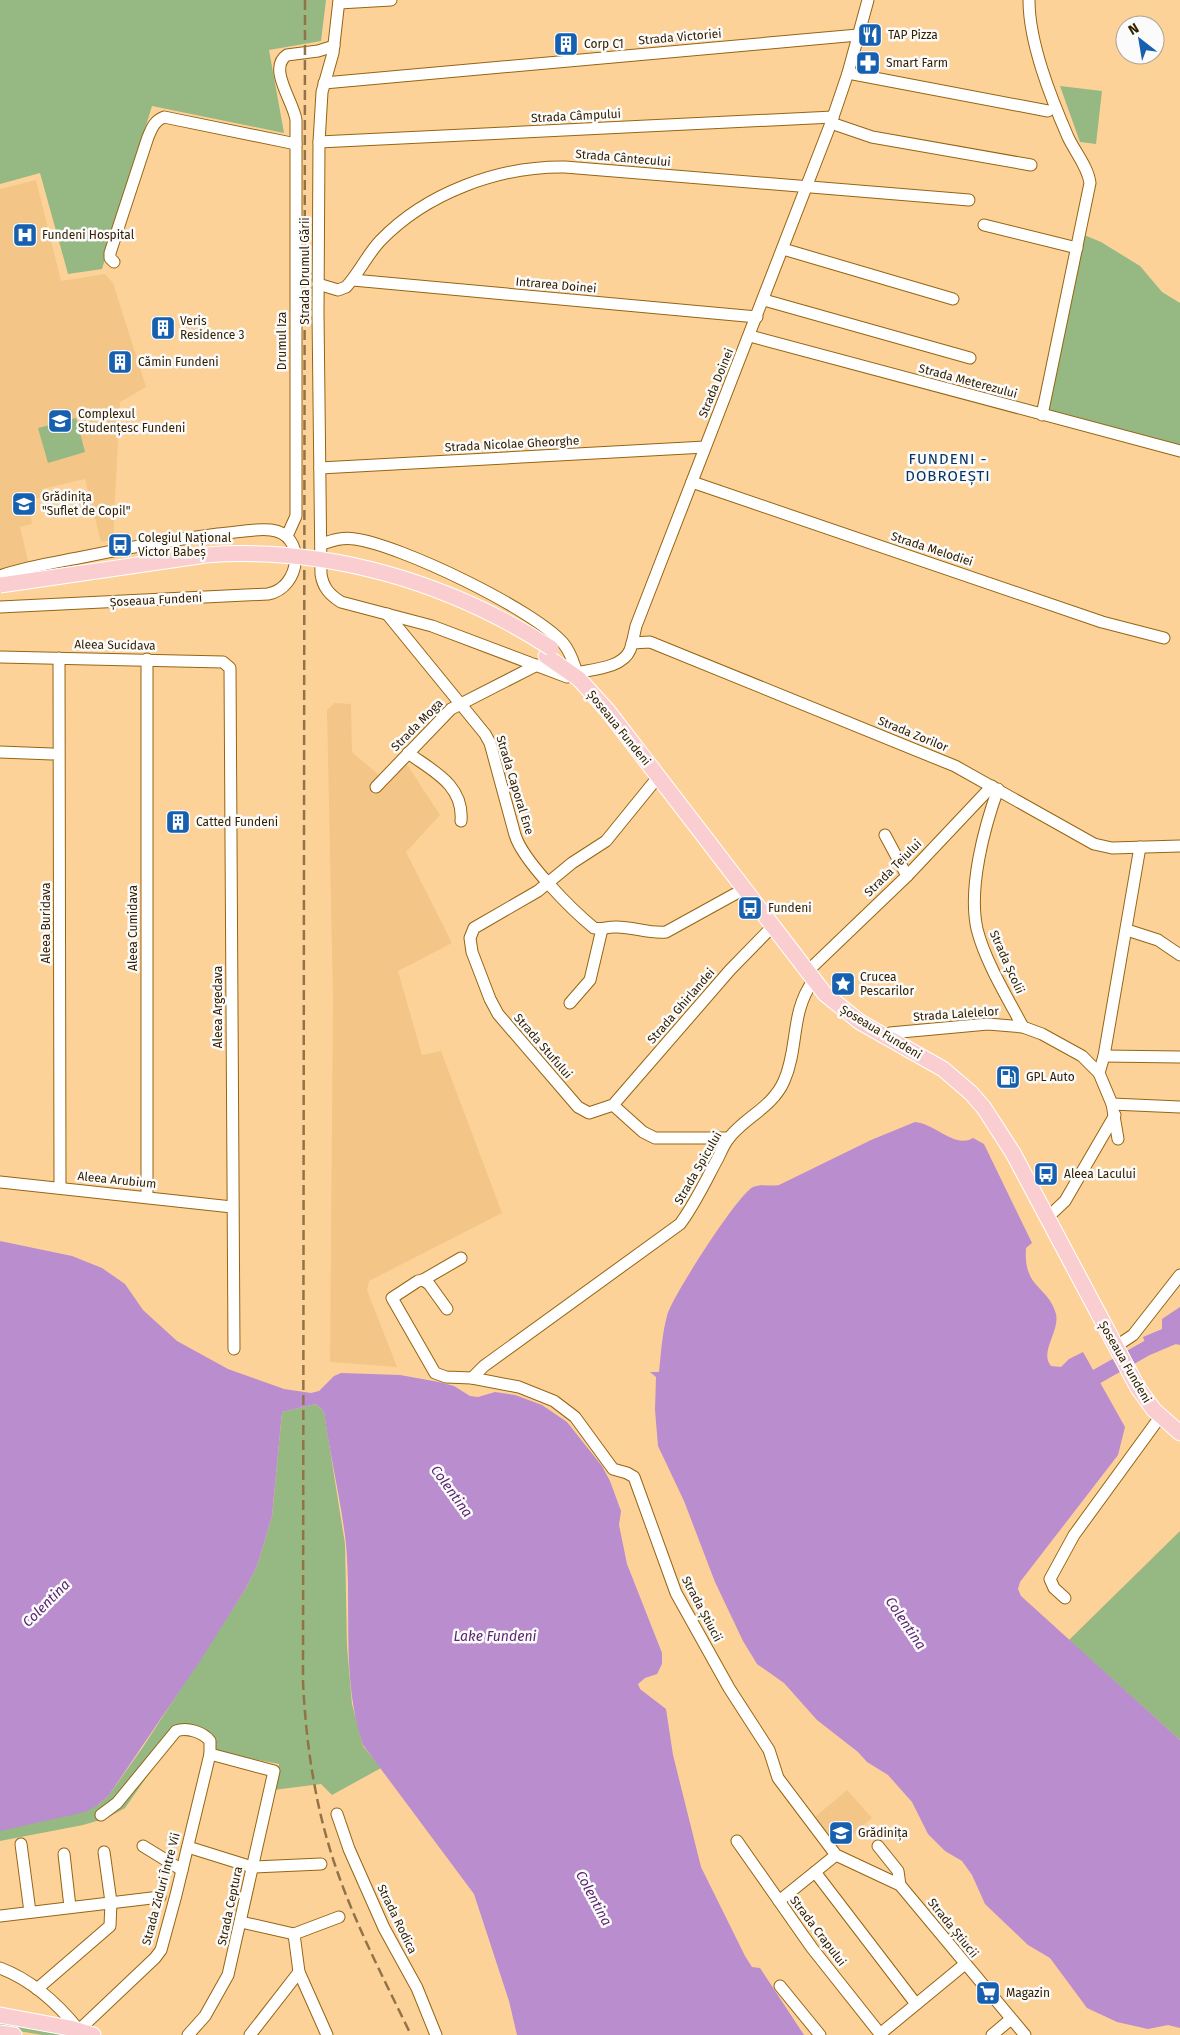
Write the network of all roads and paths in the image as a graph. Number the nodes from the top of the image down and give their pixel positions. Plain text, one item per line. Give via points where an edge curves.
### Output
1 (390, 0) edge
2 (868, 0) edge
3 (1029, 0) edge
4 (339, 2) edge
5 (858, 35) junction
6 (334, 46) junction
7 (848, 73) junction
8 (324, 83) junction
9 (1048, 111) dead end
10 (832, 120) junction
11 (320, 142) junction
12 (296, 144) junction
13 (1031, 165) dead end
14 (807, 187) junction
15 (970, 200) dead end
16 (984, 225) dead end
17 (1077, 248) junction
18 (783, 249) junction
19 (114, 262) dead end
20 (353, 280) junction
21 (318, 284) junction
22 (953, 299) dead end
23 (764, 300) junction
24 (757, 317) junction
25 (750, 336) junction
26 (970, 358) dead end
27 (1042, 415) junction
28 (705, 447) junction
29 (1180, 451) edge
30 (320, 468) junction
31 (692, 482) junction
32 (287, 536) junction
33 (322, 544) junction
34 (0, 576) edge
35 (0, 585) edge
36 (0, 595) edge
37 (0, 607) edge
38 (387, 614) junction
39 (1164, 638) dead end
40 (632, 643) junction
41 (544, 656) junction
42 (0, 657) edge
43 (59, 658) junction
44 (146, 659) junction
45 (229, 665) joint
46 (580, 674) junction
47 (461, 702) junction
48 (0, 752) edge
49 (408, 753) junction
50 (52, 754) dead end
51 (658, 777) junction
52 (376, 787) dead end
53 (995, 787) junction
54 (461, 821) dead end
55 (885, 835) dead end
56 (1180, 846) edge
57 (1140, 847) junction
58 (907, 876) junction
59 (548, 882) junction
60 (744, 889) junction
61 (772, 927) junction
62 (602, 929) junction
63 (1127, 930) junction
64 (1180, 955) edge
65 (812, 974) junction
66 (570, 1002) dead end
67 (1023, 1027) junction
68 (890, 1033) junction
69 (1104, 1056) junction
70 (1180, 1057) edge
71 (1099, 1073) junction
72 (613, 1105) junction
73 (1180, 1108) edge
74 (1114, 1110) junction
75 (729, 1138) junction
76 (1118, 1139) dead end
77 (0, 1182) edge
78 (60, 1188) junction
79 (147, 1197) junction
80 (232, 1207) junction
81 (1050, 1216) junction
82 (461, 1258) dead end
83 (1180, 1275) edge
84 (423, 1280) junction
85 (447, 1309) dead end
86 (1119, 1345) junction
87 (234, 1349) dead end
88 (472, 1378) junction
89 (1147, 1396) junction
90 (1160, 1417) junction
91 (1180, 1424) edge
92 (1180, 1434) edge
93 (1064, 1598) dead end
94 (210, 1754) junction
95 (337, 1814) dead end
96 (101, 1815) dead end
97 (737, 1841) dead end
98 (21, 1844) dead end
99 (142, 1846) dead end
100 (878, 1846) dead end
101 (188, 1847) junction
102 (104, 1852) dead end
103 (64, 1854) dead end
104 (836, 1855) junction
105 (321, 1864) dead end
106 (252, 1867) junction
107 (182, 1870) junction
108 (815, 1872) junction
109 (900, 1885) junction
110 (160, 1897) dead end
111 (779, 1901) junction
112 (111, 1902) junction
113 (70, 1907) junction
114 (30, 1912) junction
115 (0, 1916) edge
116 (339, 1917) dead end
117 (241, 1922) junction
118 (294, 1934) junction
119 (965, 1964) junction
120 (0, 1968) edge
121 (299, 1972) junction
122 (780, 1986) dead end
123 (37, 1989) junction
124 (916, 2004) junction
125 (0, 2015) edge
126 (1011, 2019) junction
127 (0, 2033) edge
128 (86, 2033) edge
129 (14, 2035) edge
130 (188, 2035) edge
131 (250, 2035) edge
132 (327, 2035) edge
133 (436, 2035) edge
134 (820, 2035) edge
135 (881, 2035) edge
136 (992, 2035) edge
137 (1025, 2035) edge

1 - 4 street
2 - 5 street, Strada Doinei
3 - 17 street via 1034,40 1043,67 1068,137 1090,182
4 - 6 street, Strada Drumul Gării
5 - 7 street, Strada Doinei
5 - 8 street, Strada Victoriei
6 - 8 street, Strada Drumul Gării
6 - 12 street, Drumul Iza via 287,56 280,63 280,75 295,113
7 - 9 street
7 - 10 street, Strada Doinei
8 - 11 street, Strada Drumul Gării
10 - 11 street, Strada Câmpului
10 - 13 street via 872,137
10 - 14 street, Strada Doinei
11 - 21 street, Strada Drumul Gării
12 - 19 street via 164,117 159,119 148,137 110,253
12 - 32 street, Drumul Iza via 296,516
14 - 15 street, Strada Cântecului
14 - 18 street, Strada Doinei
14 - 20 street, Strada Cântecului via 565,167 506,172 448,194 416,213 380,241
16 - 17 street
17 - 27 street
18 - 22 street
18 - 23 street, Strada Doinei
20 - 21 street via 338,290
20 - 24 street, Intrarea Doinei
21 - 30 street, Strada Drumul Gării
23 - 24 street, Strada Doinei
23 - 26 street
24 - 25 street, Strada Doinei
25 - 27 street, Strada Meterezului
25 - 28 street, Strada Doinei
27 - 29 street, Strada Meterezului
28 - 30 street, Strada Nicolae Gheorghe
28 - 31 street, Strada Doinei
30 - 33 street, Strada Drumul Gării
31 - 39 street, Strada Melodiei via 1102,622
31 - 40 street, Strada Doinei
32 - 34 street via 265,530 196,537
32 - 37 street, Șoseaua Fundeni via 294,546 294,572 288,584 276,593
33 - 38 street, Șoseaua Fundeni via 322,580 328,592 342,602
33 - 46 street, Șoseaua Fundeni via 347,538 365,540 435,567 504,603 552,633 568,650
35 - 41 main road, Șoseaua Fundeni, bridge via 206,555 288,554 354,565 447,594 497,617
36 - 41 main road, Șoseaua Fundeni via 204,564 286,564 352,575 446,604 496,627
38 - 41 street, Șoseaua Fundeni
38 - 47 street, Strada Caporal Ene
40 - 46 street, Strada Doinei via 627,655 619,661
40 - 53 street, Strada Zorilor via 650,642 942,761
41 - 46 main road, Șoseaua Fundeni
41 - 46 main road, Șoseaua Fundeni via 571,673
41 - 47 street, Strada Moga
42 - 43 street, Aleea Sucidava
43 - 44 street, Aleea Sucidava
43 - 78 street, Aleea Buridava
44 - 45 street, Aleea Sucidava via 224,662
44 - 79 street, Aleea Cumidava
45 - 80 street, Aleea Argedava via 232,671
46 - 51 main road, Șoseaua Fundeni
46 - 65 main road, Șoseaua Fundeni via 626,725
47 - 49 street, Strada Moga via 437,721
47 - 59 street, Strada Caporal Ene via 490,744 517,842
48 - 50 street
49 - 52 street, Strada Moga
49 - 54 street via 453,787 461,804
51 - 59 street via 613,835
51 - 60 main road, Șoseaua Fundeni
53 - 57 street, Strada Zorilor via 1094,844 1112,848
53 - 58 street, Strada Teiului
53 - 67 street, Strada Școlii via 978,867 976,917 979,935 993,968
55 - 58 street
56 - 57 street, Strada Zorilor
57 - 63 street
58 - 65 street, Strada Teiului
59 - 62 street, Strada Caporal Ene via 589,924
59 - 72 street, Strada Stufului via 474,928 470,938 472,952 498,1014 578,1107 594,1113
60 - 61 main road, Șoseaua Fundeni
60 - 62 street via 666,932 614,926
61 - 65 main road, Șoseaua Fundeni
61 - 72 street, Strada Ghirlandei via 730,970
62 - 66 street via 590,980
63 - 64 street via 1158,940
63 - 69 street
65 - 68 main road, Șoseaua Fundeni via 846,1006
65 - 75 street, Strada Spicului via 798,1011 784,1082 767,1106
65 - 81 main road, Șoseaua Fundeni via 850,1016 943,1069 971,1093 999,1129
67 - 68 street, Strada Lalelelor via 988,1024
67 - 71 street, Strada Lalelelor via 1073,1049
68 - 81 main road, Șoseaua Fundeni via 946,1064 983,1098 1008,1132
69 - 70 street
69 - 71 street
71 - 74 street
72 - 75 street via 643,1132 655,1138
73 - 74 street
74 - 76 street
74 - 81 street via 1066,1201
75 - 88 street, Strada Spicului via 680,1224 484,1366
77 - 78 street, Aleea Arubium
78 - 79 street, Aleea Arubium
79 - 80 street, Aleea Arubium
80 - 87 street, Aleea Argedava
81 - 86 main road, Șoseaua Fundeni
82 - 84 street
83 - 86 street via 1133,1335
84 - 85 street
84 - 88 street, Strada Știucii via 394,1295 392,1301 435,1373 446,1378
86 - 89 main road, Șoseaua Fundeni
88 - 104 street, Strada Știucii via 519,1387 554,1401 575,1417 613,1469 634,1477 681,1603 742,1710 769,1750 778,1778
89 - 90 main road, Șoseaua Fundeni
89 - 91 main road, Șoseaua Fundeni
90 - 92 main road, Șoseaua Fundeni
90 - 93 street via 1062,1553 1050,1579
94 - 96 street via 210,1741 204,1735 188,1730 176,1731 118,1803
94 - 101 street, Strada Ziduri Între Vii
94 - 106 street, Strada Ceptura via 274,1771
95 - 133 street, Strada Rodica via 380,1919 417,1988
97 - 111 street, Strada Crapului
98 - 114 street
99 - 107 street
100 - 109 street via 898,1871
101 - 106 street
101 - 107 street, Strada Ziduri Între Vii
102 - 112 street
103 - 113 street
104 - 108 street
104 - 109 street, Strada Știucii
105 - 106 street
106 - 117 street, Strada Ceptura
107 - 128 street, Strada Ziduri Între Vii via 161,1950
108 - 111 street
108 - 124 street
109 - 119 street, Strada Știucii
110 - 112 street
111 - 135 street, Strada Crapului
112 - 113 street
112 - 123 street via 106,1932
113 - 114 street
114 - 115 street
116 - 118 street
117 - 118 street
117 - 130 street, Strada Ceptura via 223,1986 205,2016
118 - 121 street
119 - 124 street
119 - 126 street, Strada Știucii
120 - 123 street
121 - 131 street
121 - 132 street
122 - 134 street
123 - 128 street
124 - 135 street
125 - 128 main road
126 - 136 street
126 - 137 street, Strada Știucii
127 - 129 main road

